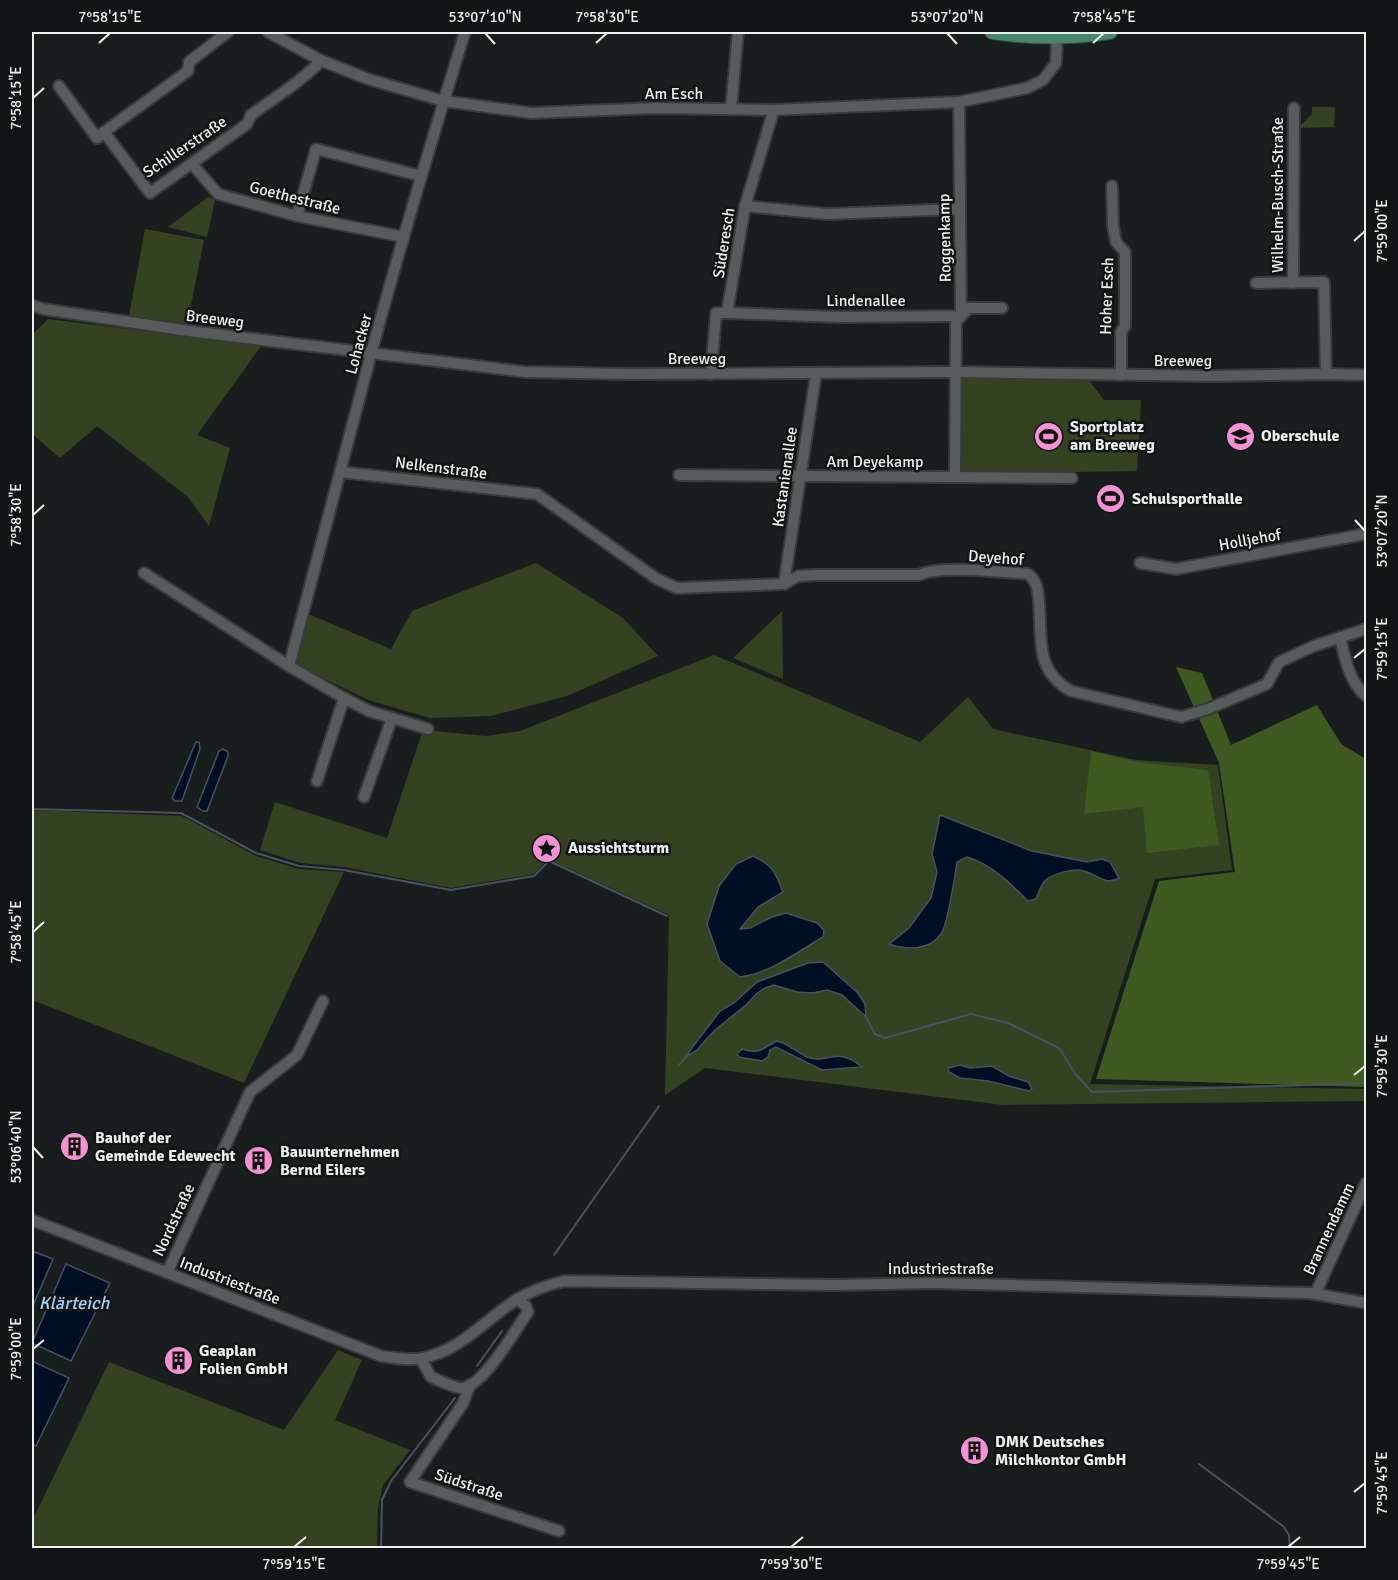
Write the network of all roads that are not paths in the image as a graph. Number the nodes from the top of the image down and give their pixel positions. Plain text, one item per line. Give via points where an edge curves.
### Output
1 (228, 32) edge
2 (268, 32) edge
3 (465, 32) edge
4 (738, 32) edge
5 (992, 32) edge
6 (1110, 32) edge
7 (1057, 37) junction
8 (320, 60) junction
9 (60, 87) dead end
10 (444, 101) junction
11 (958, 102) junction
12 (1294, 108) dead end
13 (731, 109) junction
14 (772, 110) junction
15 (104, 132) junction
16 (192, 164) junction
17 (421, 176) junction
18 (1112, 186) dead end
19 (745, 206) junction
20 (959, 209) junction
21 (297, 216) junction
22 (404, 237) junction
23 (1256, 283) dead end
24 (1293, 283) junction
25 (32, 305) edge
26 (1002, 308) dead end
27 (727, 313) junction
28 (961, 316) junction
29 (371, 352) junction
30 (957, 372) junction
31 (711, 374) junction
32 (816, 374) junction
33 (1326, 374) junction
34 (1121, 375) junction
35 (1366, 375) edge
36 (341, 472) junction
37 (679, 475) dead end
38 (955, 477) junction
39 (801, 478) junction
40 (1072, 478) dead end
41 (537, 494) joint
42 (1366, 534) edge
43 (1140, 563) dead end
44 (144, 573) dead end
45 (784, 584) junction
46 (1366, 628) edge
47 (1340, 637) junction
48 (289, 666) junction
49 (1366, 696) edge
50 (344, 698) junction
51 (392, 718) junction
52 (428, 729) dead end
53 (317, 781) dead end
54 (364, 798) dead end
55 (323, 1001) dead end
56 (1366, 1183) edge
57 (32, 1220) edge
58 (167, 1273) junction
59 (1318, 1288) dead end
60 (517, 1299) junction
61 (1366, 1303) edge
62 (421, 1359) junction
63 (470, 1385) junction
64 (559, 1530) dead end

1 - 15 street via 189,62 188,71
2 - 8 street, Am Esch
3 - 10 street, Lohacker
4 - 13 street
5 - 7 main road
6 - 7 main road
7 - 11 street, Am Esch via 1056,63 1043,80 1027,88
8 - 10 street, Am Esch
8 - 16 street, Schillerstraße via 251,115 248,124
9 - 15 street, Schillerstraße via 97,138
10 - 13 street, Am Esch via 531,113
10 - 17 street, Lohacker
11 - 14 street, Am Esch
11 - 20 street, Roggenkamp
12 - 24 street, Wilhelm-Busch-Straße
13 - 14 street, Am Esch
14 - 19 street, Süderesch
15 - 16 street, Schillerstraße via 150,193
16 - 21 street, Goethestraße via 218,194
17 - 21 street via 316,149
17 - 22 street, Lohacker
18 - 34 street, Hoher Esch via 1116,242 1125,252
19 - 20 street via 827,214
19 - 27 street, Süderesch
20 - 28 street, Roggenkamp
21 - 22 street, Goethestraße
22 - 29 street, Lohacker
23 - 24 street
24 - 33 street via 1324,282
25 - 29 street, Breeweg via 189,331
26 - 28 street, Lindenallee via 969,308
27 - 28 street, Lindenallee
27 - 31 street, Süderesch via 716,314
28 - 30 street, Roggenkamp via 956,322
29 - 31 street, Breeweg via 526,372
29 - 36 street, Lohacker
30 - 32 street, Breeweg
30 - 34 street, Breeweg
30 - 38 street, Roggenkamp
31 - 32 street, Breeweg
32 - 39 street, Kastanienallee
33 - 34 street, Breeweg
33 - 35 street, Breeweg
36 - 41 street, Nelkenstraße
36 - 48 street, Lohacker
37 - 39 street, Am Deyekamp
38 - 39 street, Am Deyekamp
38 - 40 street, Am Deyekamp
39 - 45 street, Kastanienallee
41 - 45 street, Deyehof via 657,579 677,588
42 - 43 street, Holljehof via 1176,569
44 - 48 street
45 - 47 street, Deyehof via 798,576 816,575 919,575 953,571 1028,574 1037,584 1043,660 1050,676 1071,691 1181,717 1208,710 1267,684 1279,662
46 - 47 street, Deyehof
47 - 49 street via 1355,685
48 - 50 street
50 - 51 street
50 - 53 street
51 - 52 street
51 - 54 street
55 - 58 street, Nordstraße via 297,1055 249,1092
56 - 59 street, Brannendamm
57 - 58 street, Industriestraße
58 - 62 street, Industriestraße via 381,1356
60 - 61 street, Industriestraße via 545,1286 578,1280 933,1283 1310,1293
60 - 62 street, Industriestraße via 449,1350
60 - 63 street via 528,1312 484,1375
62 - 63 street via 431,1377 461,1388
63 - 64 street, Südstraße via 463,1403 410,1482

